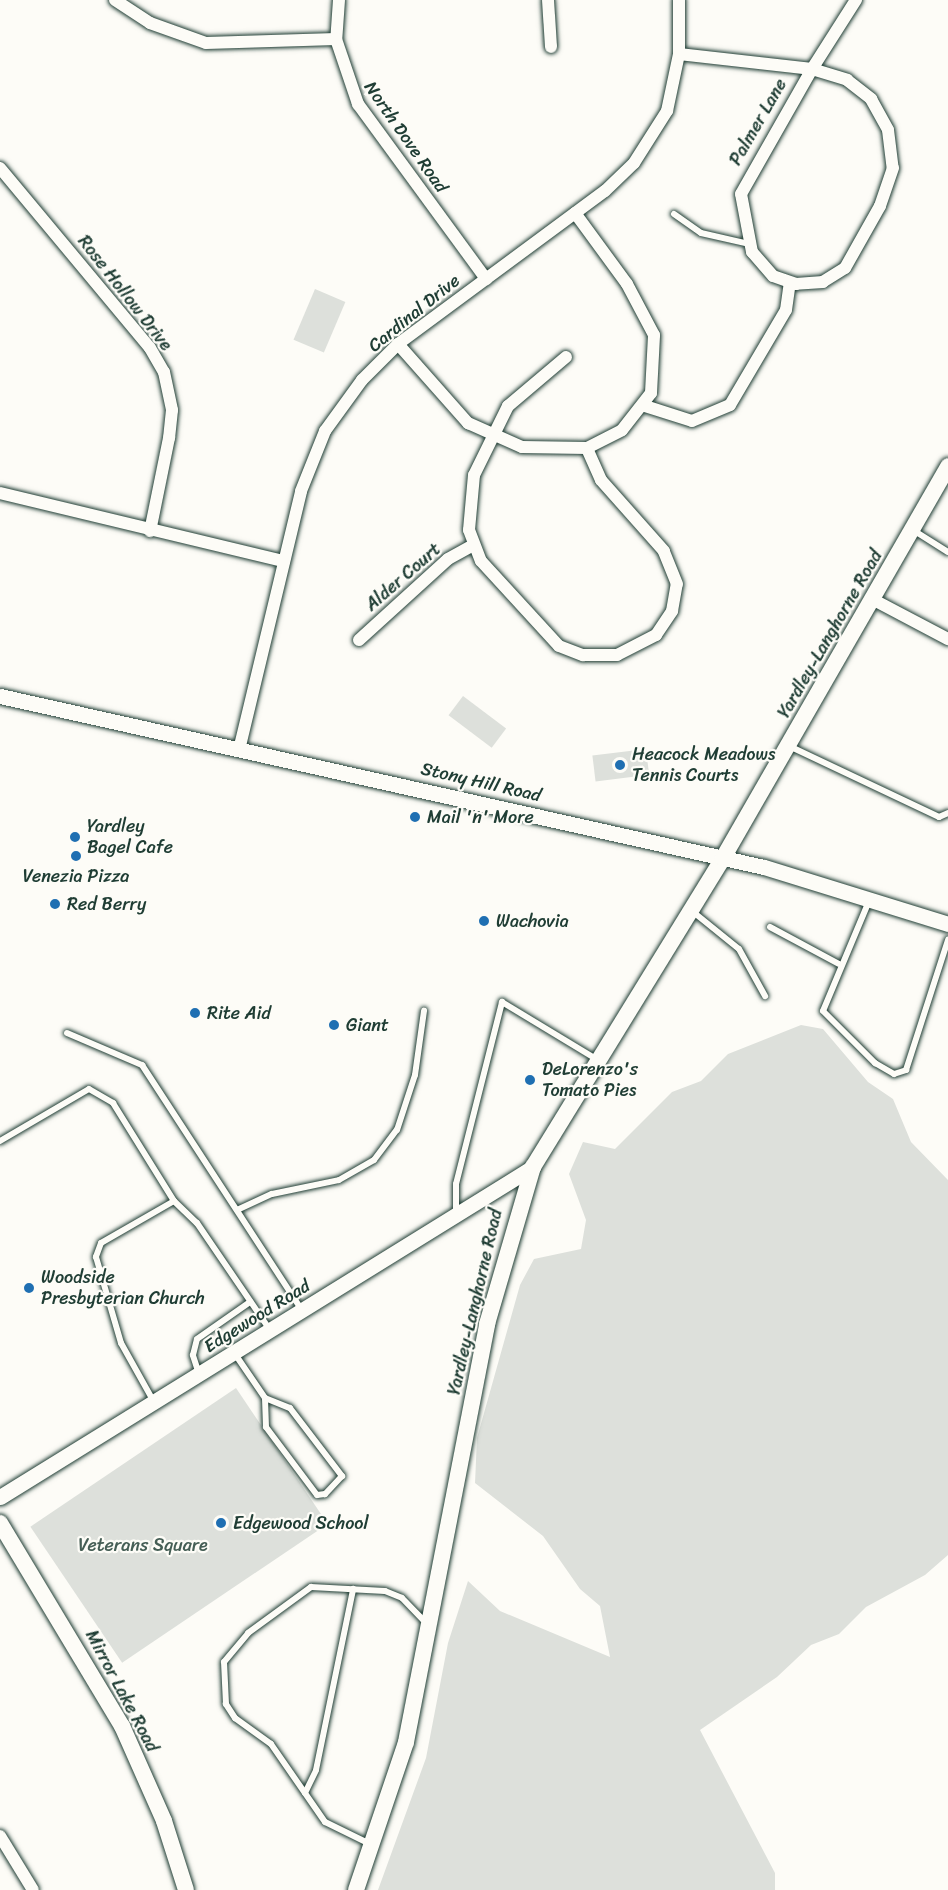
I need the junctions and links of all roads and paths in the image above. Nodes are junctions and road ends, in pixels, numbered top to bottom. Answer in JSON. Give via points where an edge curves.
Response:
{"nodes":[{"id":1,"x":115,"y":0,"type":"edge"},
{"id":2,"x":339,"y":0,"type":"edge"},
{"id":3,"x":548,"y":0,"type":"edge"},
{"id":4,"x":679,"y":0,"type":"edge"},
{"id":5,"x":856,"y":0,"type":"edge"},
{"id":6,"x":336,"y":39,"type":"junction"},
{"id":7,"x":551,"y":47,"type":"dead end"},
{"id":8,"x":679,"y":54,"type":"junction"},
{"id":9,"x":812,"y":69,"type":"junction"},
{"id":10,"x":0,"y":168,"type":"edge"},
{"id":11,"x":575,"y":213,"type":"junction"},
{"id":12,"x":674,"y":214,"type":"dead end"},
{"id":13,"x":748,"y":244,"type":"junction"},
{"id":14,"x":486,"y":279,"type":"junction"},
{"id":15,"x":790,"y":284,"type":"junction"},
{"id":16,"x":398,"y":344,"type":"junction"},
{"id":17,"x":566,"y":357,"type":"dead end"},
{"id":18,"x":645,"y":406,"type":"junction"},
{"id":19,"x":492,"y":435,"type":"junction"},
{"id":20,"x":587,"y":448,"type":"junction"},
{"id":21,"x":948,"y":466,"type":"edge"},
{"id":22,"x":0,"y":493,"type":"edge"},
{"id":23,"x":912,"y":529,"type":"junction"},
{"id":24,"x":150,"y":531,"type":"junction"},
{"id":25,"x":473,"y":545,"type":"junction"},
{"id":26,"x":948,"y":552,"type":"edge"},
{"id":27,"x":284,"y":561,"type":"junction"},
{"id":28,"x":872,"y":599,"type":"junction"},
{"id":29,"x":948,"y":639,"type":"edge"},
{"id":30,"x":359,"y":640,"type":"dead end"},
{"id":31,"x":0,"y":696,"type":"edge"},
{"id":32,"x":788,"y":745,"type":"junction"},
{"id":33,"x":239,"y":750,"type":"junction"},
{"id":34,"x":948,"y":813,"type":"edge"},
{"id":35,"x":723,"y":858,"type":"junction"},
{"id":36,"x":870,"y":897,"type":"junction"},
{"id":37,"x":691,"y":910,"type":"junction"},
{"id":38,"x":948,"y":924,"type":"edge"},
{"id":39,"x":770,"y":927,"type":"dead end"},
{"id":40,"x":948,"y":940,"type":"edge"},
{"id":41,"x":839,"y":964,"type":"junction"},
{"id":42,"x":765,"y":996,"type":"dead end"},
{"id":43,"x":424,"y":1011,"type":"dead end"},
{"id":44,"x":67,"y":1033,"type":"dead end"},
{"id":45,"x":596,"y":1059,"type":"junction"},
{"id":46,"x":0,"y":1141,"type":"edge"},
{"id":47,"x":533,"y":1167,"type":"junction"},
{"id":48,"x":174,"y":1201,"type":"junction"},
{"id":49,"x":237,"y":1210,"type":"junction"},
{"id":50,"x":456,"y":1215,"type":"junction"},
{"id":51,"x":250,"y":1302,"type":"junction"},
{"id":52,"x":303,"y":1310,"type":"junction"},
{"id":53,"x":270,"y":1331,"type":"junction"},
{"id":54,"x":235,"y":1353,"type":"junction"},
{"id":55,"x":200,"y":1375,"type":"junction"},
{"id":56,"x":265,"y":1398,"type":"junction"},
{"id":57,"x":155,"y":1403,"type":"junction"},
{"id":58,"x":0,"y":1497,"type":"edge"},
{"id":59,"x":0,"y":1523,"type":"edge"},
{"id":60,"x":353,"y":1589,"type":"junction"},
{"id":61,"x":429,"y":1627,"type":"junction"},
{"id":62,"x":305,"y":1793,"type":"junction"},
{"id":63,"x":0,"y":1836,"type":"edge"},
{"id":64,"x":374,"y":1845,"type":"junction"},
{"id":65,"x":33,"y":1890,"type":"edge"},
{"id":66,"x":186,"y":1890,"type":"edge"},
{"id":67,"x":356,"y":1890,"type":"edge"}],
"edges":[{"from":1,"to":6,"type":"street","via":[[150,23],[206,43]]},
{"from":2,"to":6,"type":"street","name":"North Dove Road"},
{"from":3,"to":7,"type":"street"},
{"from":4,"to":8,"type":"street","name":"Cardinal Drive"},
{"from":5,"to":9,"type":"street"},
{"from":6,"to":14,"type":"street","name":"North Dove Road","via":[[358,104]]},
{"from":8,"to":9,"type":"street","name":"Palmer Lane"},
{"from":8,"to":11,"type":"street","name":"Cardinal Drive","via":[[667,111],[645,148],[620,177]]},
{"from":9,"to":13,"type":"street","name":"Palmer Lane","via":[[743,185]]},
{"from":9,"to":15,"type":"street","name":"Palmer Lane","via":[[847,80],[871,99],[888,130],[893,168],[880,206],[845,268],[823,282]]},
{"from":10,"to":24,"type":"street","name":"Rose Hollow Drive","via":[[150,348],[164,372],[172,410]]},
{"from":11,"to":14,"type":"street","name":"Cardinal Drive"},
{"from":11,"to":18,"type":"street","via":[[652,326],[657,356]]},
{"from":12,"to":13,"type":"lane","via":[[700,233]]},
{"from":13,"to":15,"type":"street","via":[[767,271]]},
{"from":14,"to":16,"type":"street","name":"Cardinal Drive"},
{"from":15,"to":18,"type":"street","via":[[786,310],[730,405],[704,419],[666,415]]},
{"from":16,"to":19,"type":"street","via":[[452,409]]},
{"from":16,"to":27,"type":"street","name":"Cardinal Drive","via":[[362,380],[326,431],[301,491]]},
{"from":17,"to":19,"type":"street","via":[[507,406]]},
{"from":18,"to":20,"type":"street","via":[[622,430]]},
{"from":19,"to":20,"type":"street","via":[[541,450]]},
{"from":19,"to":25,"type":"street","via":[[468,499]]},
{"from":20,"to":25,"type":"street","via":[[601,480],[664,551],[675,570],[672,610],[645,645],[600,656],[559,646]]},
{"from":21,"to":23,"type":"main road","name":"Yardley-Langhorne Road"},
{"from":22,"to":24,"type":"street"},
{"from":23,"to":26,"type":"lane"},
{"from":23,"to":28,"type":"main road","name":"Yardley-Langhorne Road"},
{"from":24,"to":27,"type":"street"},
{"from":25,"to":30,"type":"street","name":"Alder Court","via":[[447,559]]},
{"from":27,"to":33,"type":"street","name":"Cardinal Drive"},
{"from":28,"to":29,"type":"street"},
{"from":28,"to":32,"type":"main road","name":"Yardley-Langhorne Road"},
{"from":31,"to":33,"type":"street","name":"Stony Hill Road"},
{"from":32,"to":34,"type":"lane","via":[[939,817]]},
{"from":32,"to":35,"type":"main road","name":"Yardley-Langhorne Road"},
{"from":33,"to":35,"type":"street","name":"Stony Hill Road"},
{"from":35,"to":36,"type":"street","name":"Stony Hill Road"},
{"from":35,"to":37,"type":"main road","name":"Yardley-Langhorne Road"},
{"from":36,"to":38,"type":"street","name":"Stony Hill Road"},
{"from":36,"to":41,"type":"lane"},
{"from":37,"to":42,"type":"lane","via":[[740,949]]},
{"from":37,"to":45,"type":"main road","name":"Yardley-Langhorne Road"},
{"from":39,"to":41,"type":"lane"},
{"from":40,"to":41,"type":"lane","via":[[906,1070],[894,1074],[874,1063],[823,1011]]},
{"from":43,"to":49,"type":"lane","via":[[415,1075],[397,1130],[374,1160],[339,1180],[272,1194]]},
{"from":44,"to":49,"type":"lane","via":[[142,1065]]},
{"from":45,"to":47,"type":"main road","name":"Yardley-Langhorne Road"},
{"from":45,"to":50,"type":"lane","via":[[502,1002],[456,1184]]},
{"from":46,"to":48,"type":"lane","via":[[89,1089],[113,1104]]},
{"from":47,"to":50,"type":"street","name":"Edgewood Road"},
{"from":47,"to":61,"type":"main road","name":"Yardley-Langhorne Road","via":[[487,1324]]},
{"from":48,"to":51,"type":"lane","via":[[198,1223]]},
{"from":48,"to":57,"type":"lane","via":[[101,1243],[96,1257],[121,1343]]},
{"from":49,"to":52,"type":"lane"},
{"from":50,"to":52,"type":"street","name":"Edgewood Road"},
{"from":51,"to":53,"type":"lane"},
{"from":51,"to":55,"type":"lane","via":[[197,1339],[193,1355]]},
{"from":52,"to":53,"type":"street","name":"Edgewood Road"},
{"from":53,"to":54,"type":"street","name":"Edgewood Road"},
{"from":54,"to":55,"type":"street","name":"Edgewood Road"},
{"from":54,"to":56,"type":"lane"},
{"from":55,"to":57,"type":"street","name":"Edgewood Road"},
{"from":56,"to":56,"type":"lane","via":[[290,1408],[342,1476],[325,1494],[317,1495],[266,1426]]},
{"from":57,"to":58,"type":"street","name":"Edgewood Road"},
{"from":59,"to":66,"type":"main road","name":"Mirror Lake Road","via":[[122,1726],[164,1821]]},
{"from":60,"to":61,"type":"lane","via":[[402,1598]]},
{"from":60,"to":62,"type":"lane","via":[[316,1770]]},
{"from":60,"to":62,"type":"lane","via":[[311,1587],[298,1594],[248,1633],[224,1662],[225,1704],[235,1718],[271,1743]]},
{"from":61,"to":64,"type":"main road","name":"Yardley-Langhorne Road","via":[[406,1742]]},
{"from":62,"to":64,"type":"lane","via":[[325,1822]]},
{"from":63,"to":65,"type":"street"},
{"from":64,"to":67,"type":"main road","name":"Yardley-Langhorne Road"}]}
